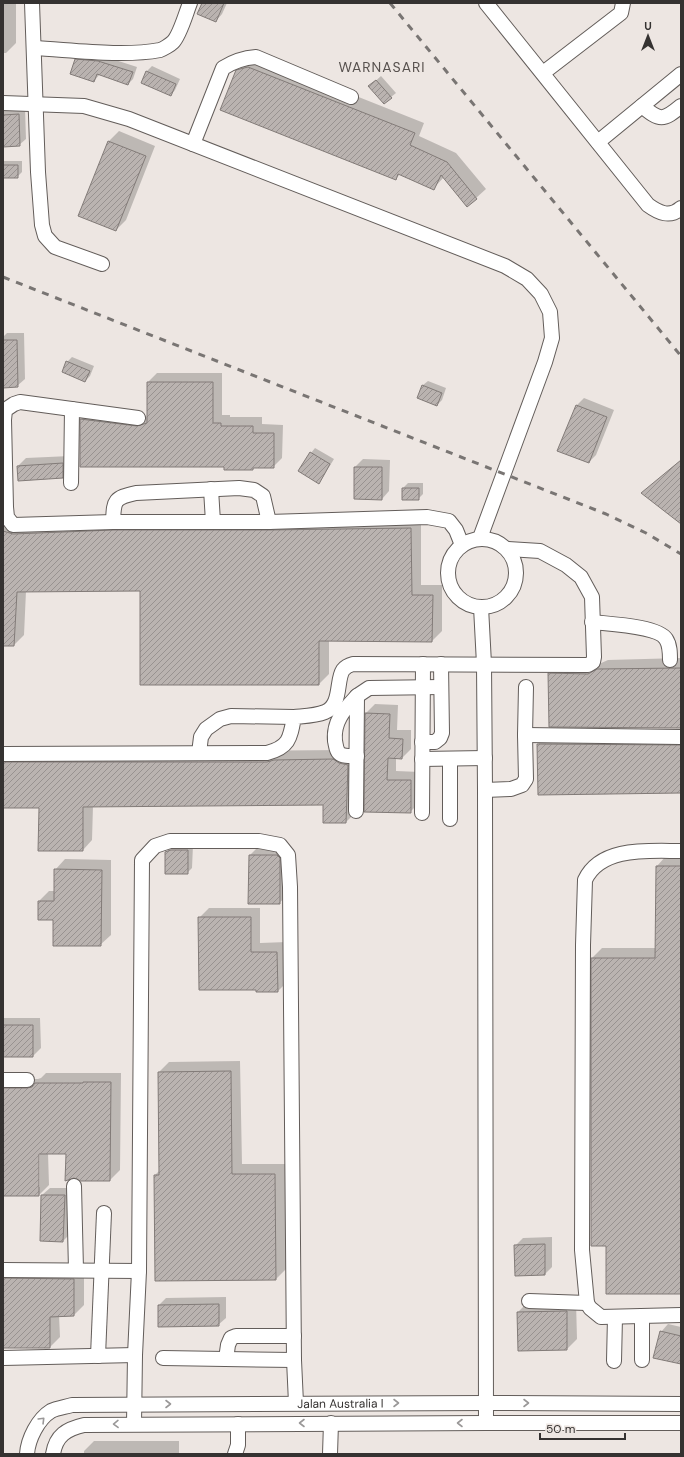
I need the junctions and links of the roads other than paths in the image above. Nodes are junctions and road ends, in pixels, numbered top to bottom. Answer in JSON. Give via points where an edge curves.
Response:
{"nodes":[{"id":1,"x":32,"y":3,"type":"edge"},
{"id":2,"x":190,"y":3,"type":"edge"},
{"id":3,"x":486,"y":3,"type":"edge"},
{"id":4,"x":623,"y":3,"type":"edge"},
{"id":5,"x":34,"y":48,"type":"junction"},
{"id":6,"x":543,"y":73,"type":"junction"},
{"id":7,"x":681,"y":74,"type":"edge"},
{"id":8,"x":351,"y":98,"type":"dead end"},
{"id":9,"x":3,"y":103,"type":"edge"},
{"id":10,"x":36,"y":103,"type":"junction"},
{"id":11,"x":642,"y":106,"type":"junction"},
{"id":12,"x":681,"y":106,"type":"edge"},
{"id":13,"x":598,"y":142,"type":"junction"},
{"id":14,"x":193,"y":144,"type":"junction"},
{"id":15,"x":681,"y":208,"type":"edge"},
{"id":16,"x":102,"y":264,"type":"dead end"},
{"id":17,"x":72,"y":409,"type":"junction"},
{"id":18,"x":138,"y":418,"type":"dead end"},
{"id":19,"x":71,"y":483,"type":"dead end"},
{"id":20,"x":211,"y":489,"type":"junction"},
{"id":21,"x":113,"y":522,"type":"junction"},
{"id":22,"x":213,"y":522,"type":"junction"},
{"id":23,"x":269,"y":522,"type":"junction"},
{"id":24,"x":480,"y":538,"type":"junction"},
{"id":25,"x":462,"y":545,"type":"junction"},
{"id":26,"x":508,"y":549,"type":"junction"},
{"id":27,"x":481,"y":607,"type":"junction"},
{"id":28,"x":592,"y":622,"type":"junction"},
{"id":29,"x":670,"y":660,"type":"dead end"},
{"id":30,"x":423,"y":664,"type":"junction"},
{"id":31,"x":441,"y":664,"type":"junction"},
{"id":32,"x":484,"y":664,"type":"junction"},
{"id":33,"x":423,"y":687,"type":"junction"},
{"id":34,"x":441,"y":687,"type":"junction"},
{"id":35,"x":526,"y":687,"type":"dead end"},
{"id":36,"x":357,"y":696,"type":"junction"},
{"id":37,"x":294,"y":717,"type":"junction"},
{"id":38,"x":525,"y":735,"type":"junction"},
{"id":39,"x":681,"y":737,"type":"edge"},
{"id":40,"x":422,"y":742,"type":"junction"},
{"id":41,"x":199,"y":753,"type":"junction"},
{"id":42,"x":3,"y":754,"type":"edge"},
{"id":43,"x":357,"y":756,"type":"junction"},
{"id":44,"x":485,"y":758,"type":"junction"},
{"id":45,"x":422,"y":759,"type":"junction"},
{"id":46,"x":450,"y":759,"type":"junction"},
{"id":47,"x":486,"y":790,"type":"junction"},
{"id":48,"x":356,"y":811,"type":"dead end"},
{"id":49,"x":422,"y":814,"type":"dead end"},
{"id":50,"x":450,"y":820,"type":"dead end"},
{"id":51,"x":681,"y":851,"type":"edge"},
{"id":52,"x":3,"y":1080,"type":"edge"},
{"id":53,"x":27,"y":1080,"type":"dead end"},
{"id":54,"x":74,"y":1186,"type":"dead end"},
{"id":55,"x":104,"y":1213,"type":"dead end"},
{"id":56,"x":3,"y":1270,"type":"edge"},
{"id":57,"x":76,"y":1270,"type":"junction"},
{"id":58,"x":102,"y":1271,"type":"junction"},
{"id":59,"x":139,"y":1271,"type":"junction"},
{"id":60,"x":529,"y":1302,"type":"dead end"},
{"id":61,"x":587,"y":1303,"type":"junction"},
{"id":62,"x":642,"y":1316,"type":"junction"},
{"id":63,"x":681,"y":1316,"type":"edge"},
{"id":64,"x":615,"y":1317,"type":"junction"},
{"id":65,"x":294,"y":1336,"type":"junction"},
{"id":66,"x":135,"y":1354,"type":"junction"},
{"id":67,"x":98,"y":1356,"type":"junction"},
{"id":68,"x":3,"y":1358,"type":"edge"},
{"id":69,"x":163,"y":1358,"type":"dead end"},
{"id":70,"x":226,"y":1359,"type":"junction"},
{"id":71,"x":294,"y":1360,"type":"junction"},
{"id":72,"x":642,"y":1360,"type":"dead end"},
{"id":73,"x":614,"y":1361,"type":"dead end"},
{"id":74,"x":296,"y":1403,"type":"junction"},
{"id":75,"x":486,"y":1403,"type":"junction"},
{"id":76,"x":681,"y":1404,"type":"edge"},
{"id":77,"x":135,"y":1405,"type":"junction"},
{"id":78,"x":331,"y":1423,"type":"junction"},
{"id":79,"x":486,"y":1423,"type":"junction"},
{"id":80,"x":681,"y":1423,"type":"edge"},
{"id":81,"x":134,"y":1424,"type":"junction"},
{"id":82,"x":238,"y":1424,"type":"junction"},
{"id":83,"x":27,"y":1454,"type":"edge"},
{"id":84,"x":53,"y":1454,"type":"edge"},
{"id":85,"x":235,"y":1454,"type":"edge"},
{"id":86,"x":330,"y":1454,"type":"edge"}],
"edges":[{"from":1,"to":5,"type":"lane"},
{"from":2,"to":5,"type":"lane","via":[[173,42],[161,50],[114,52]]},
{"from":3,"to":6,"type":"lane"},
{"from":4,"to":6,"type":"lane","via":[[621,13]]},
{"from":5,"to":10,"type":"lane"},
{"from":6,"to":13,"type":"lane"},
{"from":7,"to":11,"type":"lane"},
{"from":8,"to":14,"type":"lane","via":[[256,57],[242,58],[223,68]]},
{"from":9,"to":10,"type":"lane"},
{"from":10,"to":14,"type":"lane","via":[[84,106],[129,118]]},
{"from":10,"to":16,"type":"lane","via":[[39,195],[45,236],[56,247]]},
{"from":11,"to":12,"type":"lane","via":[[661,118]]},
{"from":11,"to":13,"type":"lane"},
{"from":13,"to":15,"type":"lane","via":[[648,205],[669,214]]},
{"from":14,"to":24,"type":"lane","via":[[505,266],[527,279],[541,294],[550,312],[552,338]]},
{"from":17,"to":18,"type":"lane"},
{"from":17,"to":19,"type":"lane"},
{"from":17,"to":21,"type":"lane","via":[[20,402],[5,410],[7,517],[13,525]]},
{"from":20,"to":21,"type":"lane","via":[[122,496],[114,504]]},
{"from":20,"to":22,"type":"lane"},
{"from":20,"to":23,"type":"lane","via":[[254,490],[263,496]]},
{"from":21,"to":22,"type":"lane"},
{"from":22,"to":23,"type":"lane"},
{"from":23,"to":25,"type":"lane","via":[[427,517],[449,521]]},
{"from":24,"to":25,"type":"lane"},
{"from":24,"to":26,"type":"lane","via":[[501,543]]},
{"from":25,"to":27,"type":"lane","via":[[454,552],[449,562],[449,583],[461,600]]},
{"from":26,"to":27,"type":"lane","via":[[517,570],[516,582],[503,600],[493,606]]},
{"from":26,"to":28,"type":"lane","via":[[540,551],[566,565],[581,577],[592,597]]},
{"from":27,"to":32,"type":"lane"},
{"from":28,"to":29,"type":"lane","via":[[636,627],[660,633],[666,640]]},
{"from":28,"to":32,"type":"lane","via":[[594,657],[593,662],[588,665]]},
{"from":30,"to":31,"type":"lane"},
{"from":30,"to":33,"type":"lane"},
{"from":30,"to":37,"type":"lane","via":[[347,666],[342,671],[334,703],[326,712]]},
{"from":31,"to":32,"type":"lane"},
{"from":31,"to":34,"type":"lane"},
{"from":32,"to":44,"type":"lane"},
{"from":33,"to":34,"type":"lane"},
{"from":33,"to":36,"type":"lane","via":[[370,688]]},
{"from":33,"to":40,"type":"lane"},
{"from":34,"to":40,"type":"lane","via":[[442,733],[435,742]]},
{"from":35,"to":38,"type":"lane"},
{"from":36,"to":43,"type":"lane"},
{"from":36,"to":43,"type":"lane","via":[[342,712],[335,729],[336,748],[339,753],[344,756]]},
{"from":37,"to":41,"type":"lane","via":[[231,716],[220,719],[206,729],[201,737]]},
{"from":37,"to":41,"type":"lane","via":[[291,733],[284,746],[278,750],[267,753]]},
{"from":38,"to":39,"type":"lane"},
{"from":38,"to":47,"type":"lane","via":[[526,779],[522,785],[511,789]]},
{"from":40,"to":45,"type":"lane"},
{"from":41,"to":42,"type":"lane"},
{"from":43,"to":48,"type":"lane"},
{"from":44,"to":46,"type":"lane"},
{"from":44,"to":47,"type":"lane"},
{"from":45,"to":46,"type":"lane"},
{"from":45,"to":49,"type":"lane"},
{"from":46,"to":50,"type":"lane"},
{"from":47,"to":75,"type":"lane"},
{"from":51,"to":61,"type":"lane","via":[[632,852],[607,858],[589,870],[585,880],[582,1250]]},
{"from":52,"to":53,"type":"lane"},
{"from":54,"to":57,"type":"lane"},
{"from":55,"to":58,"type":"lane"},
{"from":56,"to":57,"type":"lane"},
{"from":57,"to":58,"type":"lane"},
{"from":58,"to":59,"type":"lane"},
{"from":58,"to":67,"type":"lane"},
{"from":59,"to":65,"type":"lane","via":[[142,860],[155,846],[170,841],[259,841],[280,845],[288,855],[290,887]]},
{"from":59,"to":66,"type":"lane"},
{"from":60,"to":61,"type":"lane"},
{"from":61,"to":64,"type":"lane","via":[[601,1317]]},
{"from":62,"to":63,"type":"lane"},
{"from":62,"to":64,"type":"lane"},
{"from":62,"to":72,"type":"lane"},
{"from":64,"to":73,"type":"lane"},
{"from":65,"to":70,"type":"lane","via":[[236,1336],[231,1338]]},
{"from":65,"to":71,"type":"lane"},
{"from":66,"to":67,"type":"lane"},
{"from":66,"to":77,"type":"lane"},
{"from":67,"to":68,"type":"lane"},
{"from":69,"to":70,"type":"lane"},
{"from":70,"to":71,"type":"lane"},
{"from":71,"to":74,"type":"lane"},
{"from":74,"to":75,"type":"lane","name":"Jalan Australia I","one_way":true},
{"from":77,"to":74,"type":"lane","name":"Jalan Australia I","one_way":true},
{"from":75,"to":76,"type":"lane","name":"Jalan Australia I","one_way":true},
{"from":75,"to":79,"type":"lane"},
{"from":77,"to":81,"type":"lane"},
{"from":83,"to":77,"type":"lane","name":"Jalan Australia I","one_way":true,"via":[[34,1428],[51,1411],[72,1405]]},
{"from":79,"to":78,"type":"lane","name":"Jalan Australia I","one_way":true},
{"from":78,"to":82,"type":"lane","name":"Jalan Australia I","one_way":true},
{"from":78,"to":86,"type":"lane"},
{"from":79,"to":80,"type":"lane","name":"Jalan Australia I"},
{"from":81,"to":82,"type":"lane","name":"Jalan Australia I"},
{"from":81,"to":84,"type":"lane","name":"Jalan Australia I","one_way":true,"via":[[84,1424],[69,1429],[60,1437]]},
{"from":82,"to":85,"type":"lane","via":[[238,1445]]}]}
